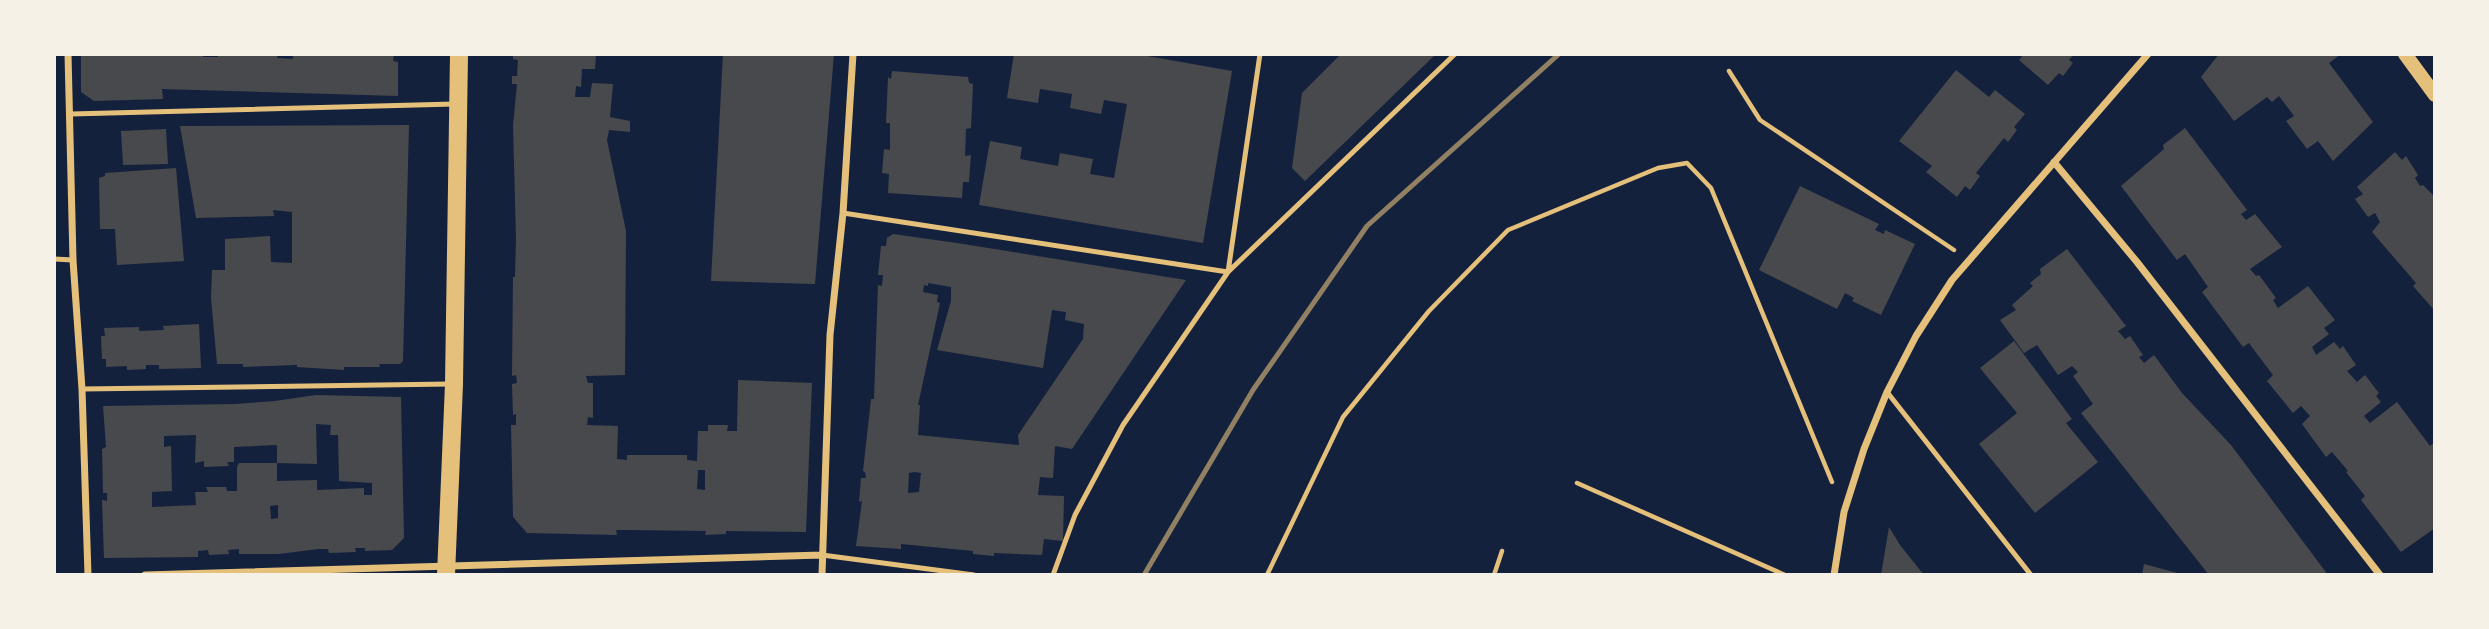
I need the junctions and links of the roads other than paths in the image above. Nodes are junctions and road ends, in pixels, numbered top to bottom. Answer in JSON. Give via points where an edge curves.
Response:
{"nodes":[{"id":1,"x":68,"y":54,"type":"edge"},
{"id":2,"x":459,"y":54,"type":"edge"},
{"id":3,"x":853,"y":54,"type":"edge"},
{"id":4,"x":1259,"y":54,"type":"edge"},
{"id":5,"x":1455,"y":54,"type":"edge"},
{"id":6,"x":2148,"y":54,"type":"edge"},
{"id":7,"x":2405,"y":54,"type":"edge"},
{"id":8,"x":2435,"y":95,"type":"edge"},
{"id":9,"x":457,"y":104,"type":"junction"},
{"id":10,"x":71,"y":114,"type":"junction"},
{"id":11,"x":2054,"y":162,"type":"junction"},
{"id":12,"x":843,"y":213,"type":"junction"},
{"id":13,"x":54,"y":259,"type":"edge"},
{"id":14,"x":73,"y":260,"type":"junction"},
{"id":15,"x":1228,"y":272,"type":"junction"},
{"id":16,"x":454,"y":384,"type":"junction"},
{"id":17,"x":82,"y":389,"type":"junction"},
{"id":18,"x":1886,"y":392,"type":"junction"},
{"id":19,"x":822,"y":555,"type":"junction"},
{"id":20,"x":446,"y":570,"type":"edge"},
{"id":21,"x":88,"y":575,"type":"edge"},
{"id":22,"x":145,"y":575,"type":"edge"},
{"id":23,"x":822,"y":575,"type":"edge"},
{"id":24,"x":974,"y":575,"type":"edge"},
{"id":25,"x":1053,"y":575,"type":"edge"},
{"id":26,"x":1833,"y":575,"type":"edge"},
{"id":27,"x":2031,"y":575,"type":"edge"},
{"id":28,"x":2380,"y":575,"type":"edge"}],
"edges":[{"from":1,"to":10,"type":"street"},
{"from":2,"to":9,"type":"main road"},
{"from":3,"to":12,"type":"street"},
{"from":4,"to":15,"type":"lane"},
{"from":5,"to":15,"type":"lane"},
{"from":6,"to":11,"type":"street"},
{"from":7,"to":8,"type":"main road"},
{"from":9,"to":10,"type":"lane"},
{"from":9,"to":16,"type":"main road"},
{"from":10,"to":14,"type":"street"},
{"from":11,"to":18,"type":"street","via":[[1952,281]]},
{"from":11,"to":28,"type":"street"},
{"from":12,"to":15,"type":"lane"},
{"from":12,"to":19,"type":"street","via":[[830,335]]},
{"from":13,"to":14,"type":"lane"},
{"from":14,"to":17,"type":"street"},
{"from":15,"to":25,"type":"lane","via":[[1122,425],[1075,515]]},
{"from":16,"to":17,"type":"lane"},
{"from":16,"to":20,"type":"main road"},
{"from":17,"to":21,"type":"street"},
{"from":18,"to":26,"type":"street","via":[[1844,512]]},
{"from":18,"to":27,"type":"lane"},
{"from":19,"to":20,"type":"street"},
{"from":19,"to":23,"type":"street"},
{"from":19,"to":24,"type":"lane"},
{"from":20,"to":22,"type":"street"}]}
